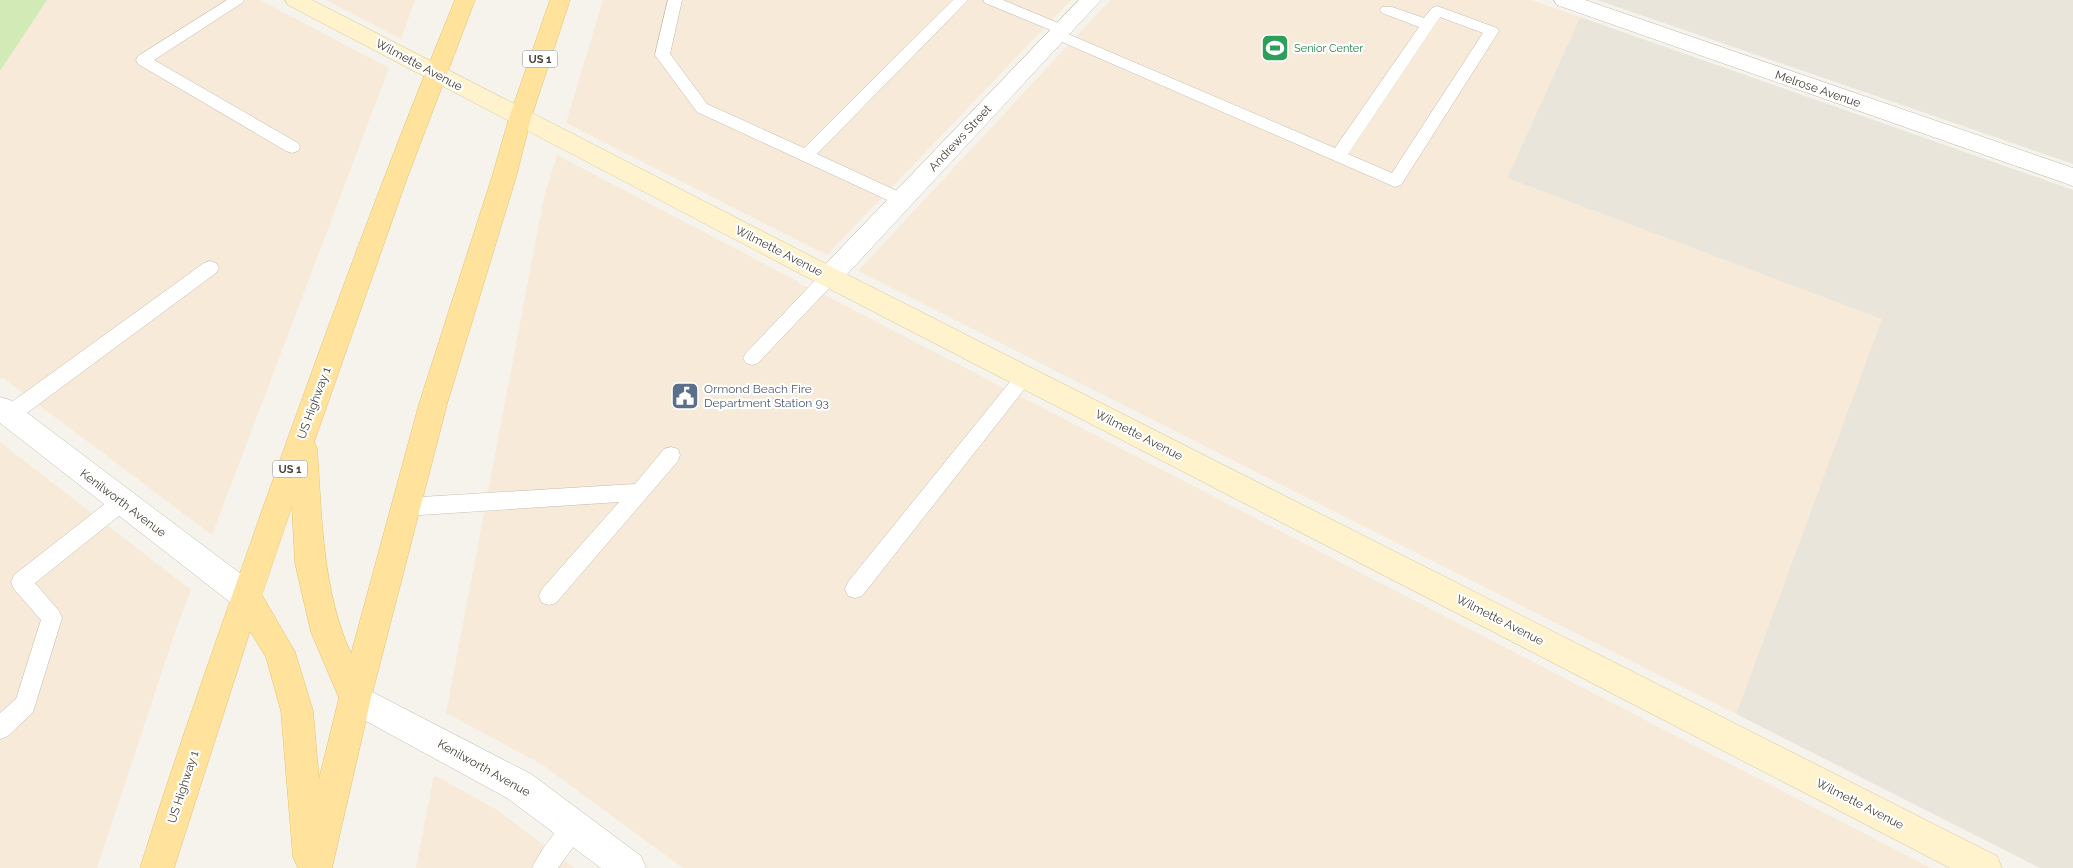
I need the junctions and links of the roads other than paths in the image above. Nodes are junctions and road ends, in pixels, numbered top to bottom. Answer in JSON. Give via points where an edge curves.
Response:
{"nodes":[{"id":1,"x":237,"y":0,"type":"edge"},
{"id":2,"x":295,"y":0,"type":"edge"},
{"id":3,"x":465,"y":0,"type":"edge"},
{"id":4,"x":560,"y":0,"type":"edge"},
{"id":5,"x":675,"y":0,"type":"edge"},
{"id":6,"x":961,"y":0,"type":"edge"},
{"id":7,"x":990,"y":0,"type":"edge"},
{"id":8,"x":1091,"y":0,"type":"edge"},
{"id":9,"x":1564,"y":0,"type":"edge"},
{"id":10,"x":1387,"y":10,"type":"dead end"},
{"id":11,"x":1428,"y":25,"type":"junction"},
{"id":12,"x":1060,"y":32,"type":"junction"},
{"id":13,"x":435,"y":74,"type":"junction"},
{"id":14,"x":520,"y":118,"type":"junction"},
{"id":15,"x":292,"y":147,"type":"dead end"},
{"id":16,"x":806,"y":156,"type":"junction"},
{"id":17,"x":1338,"y":156,"type":"junction"},
{"id":18,"x":2073,"y":177,"type":"edge"},
{"id":19,"x":902,"y":200,"type":"junction"},
{"id":20,"x":210,"y":268,"type":"dead end"},
{"id":21,"x":829,"y":277,"type":"junction"},
{"id":22,"x":752,"y":358,"type":"dead end"},
{"id":23,"x":1024,"y":377,"type":"junction"},
{"id":24,"x":4,"y":412,"type":"edge"},
{"id":25,"x":302,"y":436,"type":"junction"},
{"id":26,"x":671,"y":455,"type":"dead end"},
{"id":27,"x":640,"y":492,"type":"junction"},
{"id":28,"x":122,"y":502,"type":"junction"},
{"id":29,"x":405,"y":508,"type":"junction"},
{"id":30,"x":855,"y":589,"type":"dead end"},
{"id":31,"x":246,"y":596,"type":"junction"},
{"id":32,"x":549,"y":596,"type":"dead end"},
{"id":33,"x":355,"y":698,"type":"junction"},
{"id":34,"x":0,"y":728,"type":"edge"},
{"id":35,"x":574,"y":827,"type":"junction"},
{"id":36,"x":156,"y":868,"type":"edge"},
{"id":37,"x":311,"y":868,"type":"edge"},
{"id":38,"x":315,"y":868,"type":"edge"},
{"id":39,"x":544,"y":868,"type":"edge"},
{"id":40,"x":629,"y":868,"type":"edge"},
{"id":41,"x":1985,"y":868,"type":"edge"}],
"edges":[{"from":1,"to":15,"type":"lane","via":[[143,60]]},
{"from":2,"to":13,"type":"street","name":"Wilmette Avenue"},
{"from":3,"to":13,"type":"main road","name":"US Highway 1","number":"US 1"},
{"from":4,"to":14,"type":"main road","number":"US 1"},
{"from":5,"to":16,"type":"lane","via":[[662,55],[702,108]]},
{"from":6,"to":16,"type":"lane"},
{"from":7,"to":12,"type":"lane"},
{"from":8,"to":12,"type":"street","name":"Andrews Street"},
{"from":9,"to":18,"type":"street","name":"Melrose Avenue"},
{"from":10,"to":11,"type":"lane"},
{"from":11,"to":17,"type":"lane"},
{"from":11,"to":17,"type":"lane","via":[[1437,11],[1492,31],[1395,182]]},
{"from":12,"to":17,"type":"lane"},
{"from":12,"to":19,"type":"street","name":"Andrews Street"},
{"from":13,"to":14,"type":"street","name":"Wilmette Avenue"},
{"from":13,"to":25,"type":"main road","name":"US Highway 1","number":"US 1"},
{"from":14,"to":21,"type":"street","name":"Wilmette Avenue"},
{"from":14,"to":29,"type":"main road","number":"US 1","via":[[432,404]]},
{"from":16,"to":19,"type":"lane"},
{"from":19,"to":21,"type":"street","name":"Andrews Street"},
{"from":20,"to":24,"type":"lane"},
{"from":21,"to":22,"type":"lane"},
{"from":21,"to":23,"type":"street","name":"Wilmette Avenue"},
{"from":23,"to":30,"type":"lane"},
{"from":23,"to":41,"type":"street","name":"Wilmette Avenue"},
{"from":24,"to":28,"type":"street","name":"Kenilworth Avenue"},
{"from":25,"to":31,"type":"main road","name":"US Highway 1","number":"US 1"},
{"from":25,"to":33,"type":"main road","via":[[310,562],[326,632]]},
{"from":26,"to":27,"type":"lane"},
{"from":27,"to":29,"type":"lane"},
{"from":27,"to":32,"type":"lane"},
{"from":28,"to":31,"type":"street","name":"Kenilworth Avenue"},
{"from":28,"to":34,"type":"lane","via":[[21,582],[52,618],[25,705]]},
{"from":29,"to":33,"type":"main road","number":"US 1"},
{"from":31,"to":36,"type":"main road","name":"US Highway 1","number":"US 1"},
{"from":31,"to":37,"type":"main road","via":[[280,652],[297,711]]},
{"from":33,"to":35,"type":"street","name":"Kenilworth Avenue","via":[[519,786]]},
{"from":33,"to":38,"type":"main road","number":"US 1"},
{"from":35,"to":39,"type":"lane"},
{"from":35,"to":40,"type":"street","name":"Kenilworth Avenue"}]}
